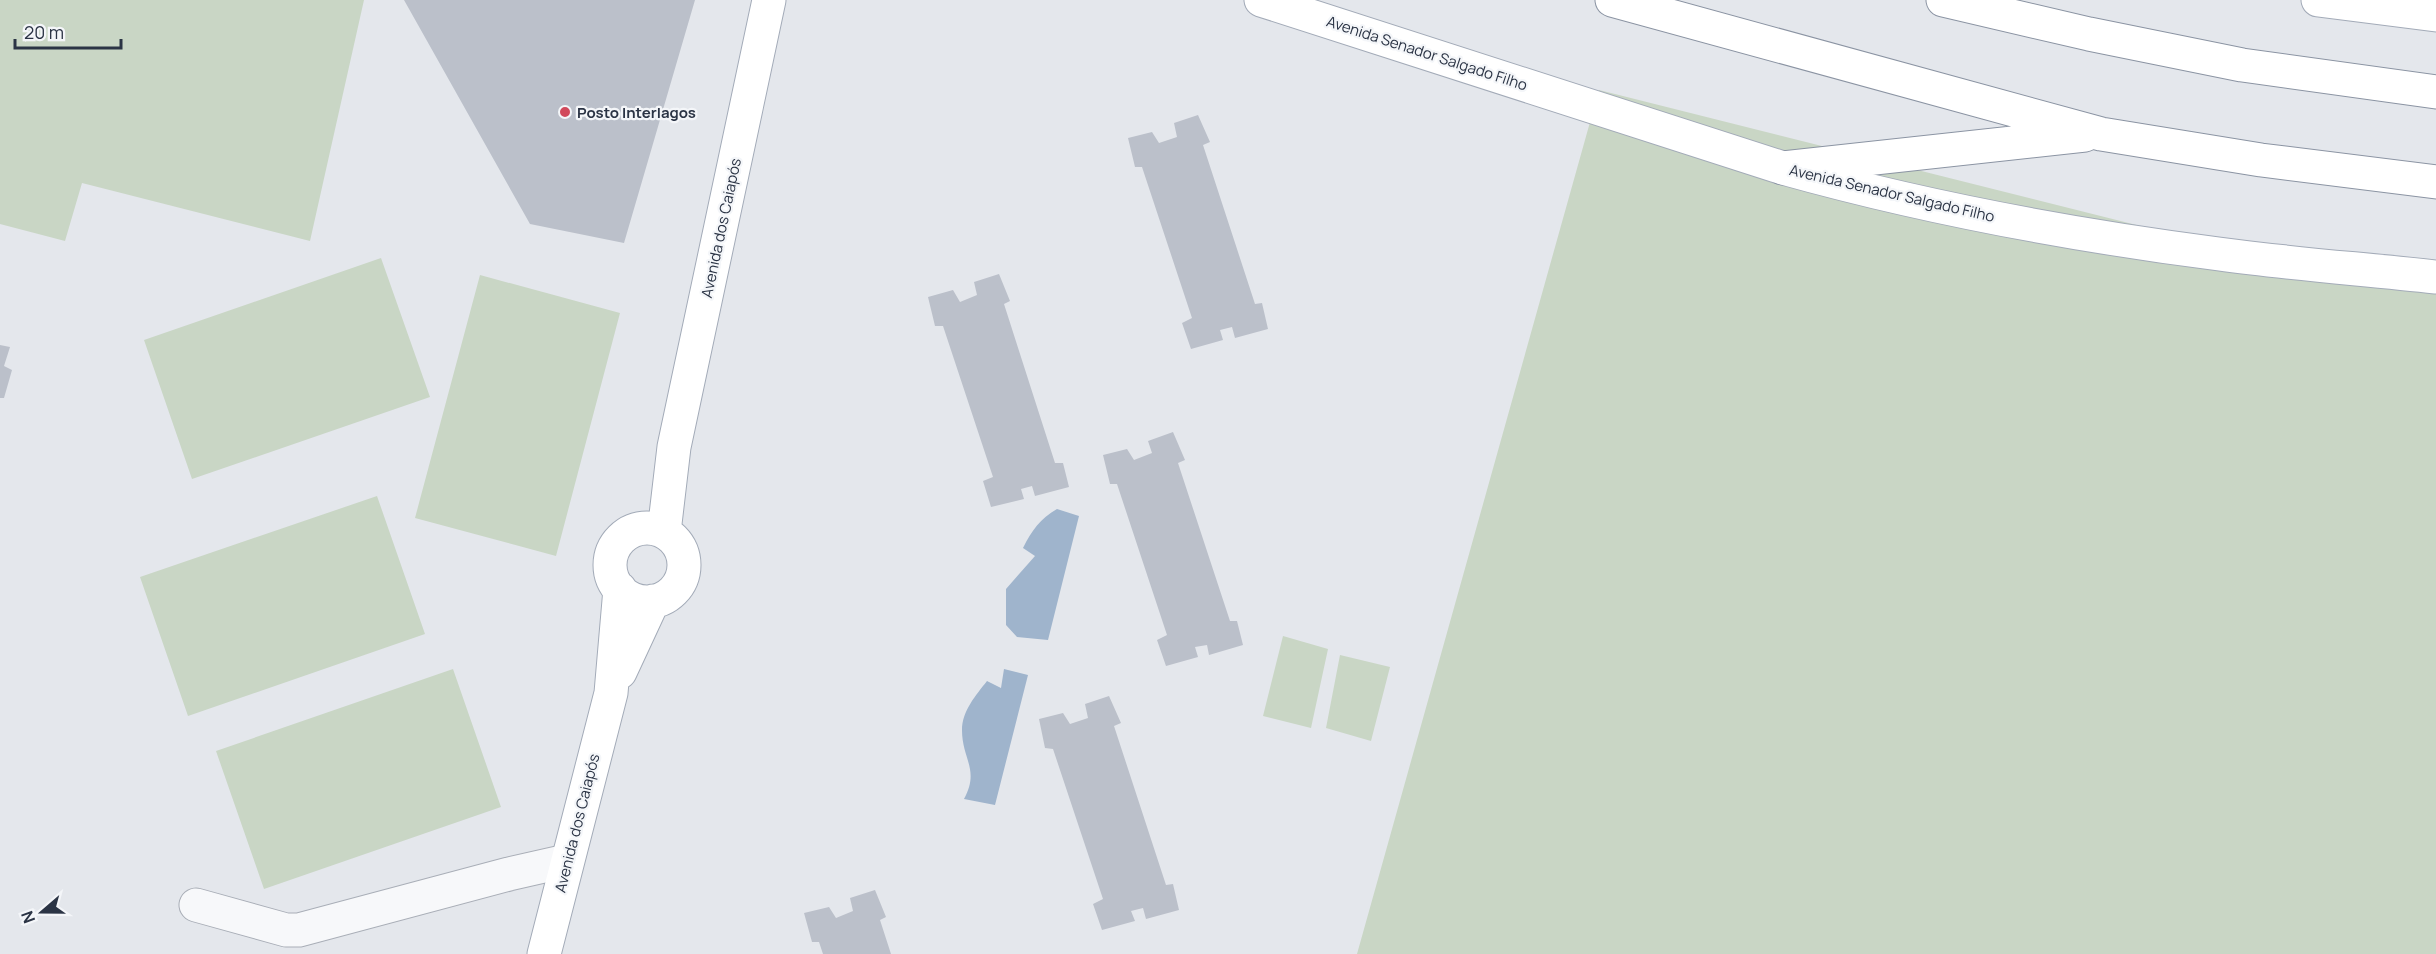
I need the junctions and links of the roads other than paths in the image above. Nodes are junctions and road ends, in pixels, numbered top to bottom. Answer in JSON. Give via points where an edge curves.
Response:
{"nodes":[{"id":1,"x":1262,"y":0,"type":"edge"},
{"id":2,"x":1612,"y":0,"type":"edge"},
{"id":3,"x":1943,"y":0,"type":"edge"},
{"id":4,"x":2336,"y":2,"type":"edge"},
{"id":5,"x":770,"y":3,"type":"edge"},
{"id":6,"x":2436,"y":15,"type":"edge"},
{"id":7,"x":2436,"y":92,"type":"edge"},
{"id":8,"x":2101,"y":134,"type":"junction"},
{"id":9,"x":1783,"y":168,"type":"junction"},
{"id":10,"x":2436,"y":182,"type":"edge"},
{"id":11,"x":2436,"y":277,"type":"edge"},
{"id":12,"x":651,"y":531,"type":"junction"},
{"id":13,"x":620,"y":589,"type":"junction"},
{"id":14,"x":653,"y":602,"type":"junction"},
{"id":15,"x":611,"y":693,"type":"junction"},
{"id":16,"x":566,"y":861,"type":"junction"},
{"id":17,"x":196,"y":905,"type":"dead end"},
{"id":18,"x":544,"y":954,"type":"edge"}],
"edges":[{"from":1,"to":9,"type":"main road","name":"Avenida Senador Salgado Filho"},
{"from":2,"to":8,"type":"main road"},
{"from":3,"to":7,"type":"main road","via":[[2242,65]]},
{"from":4,"to":6,"type":"main road"},
{"from":5,"to":12,"type":"main road","name":"Avenida dos Caiapós","via":[[674,447]]},
{"from":8,"to":9,"type":"main road"},
{"from":8,"to":10,"type":"main road","via":[[2261,160]]},
{"from":9,"to":11,"type":"main road","name":"Avenida Senador Salgado Filho","via":[[1847,186],[2039,227],[2220,254]]},
{"from":12,"to":13,"type":"main road","via":[[622,539],[612,555],[611,573]]},
{"from":12,"to":14,"type":"main road","via":[[672,537],[682,552],[684,571],[670,594]]},
{"from":13,"to":14,"type":"main road","via":[[635,600]]},
{"from":13,"to":15,"type":"main road","name":"Avenida dos Caiapós"},
{"from":14,"to":15,"type":"main road","name":"Avenida dos Caiapós"},
{"from":15,"to":16,"type":"main road","name":"Avenida dos Caiapós"},
{"from":16,"to":17,"type":"lane","via":[[299,930],[286,930]]},
{"from":16,"to":18,"type":"main road","name":"Avenida dos Caiapós"}]}
